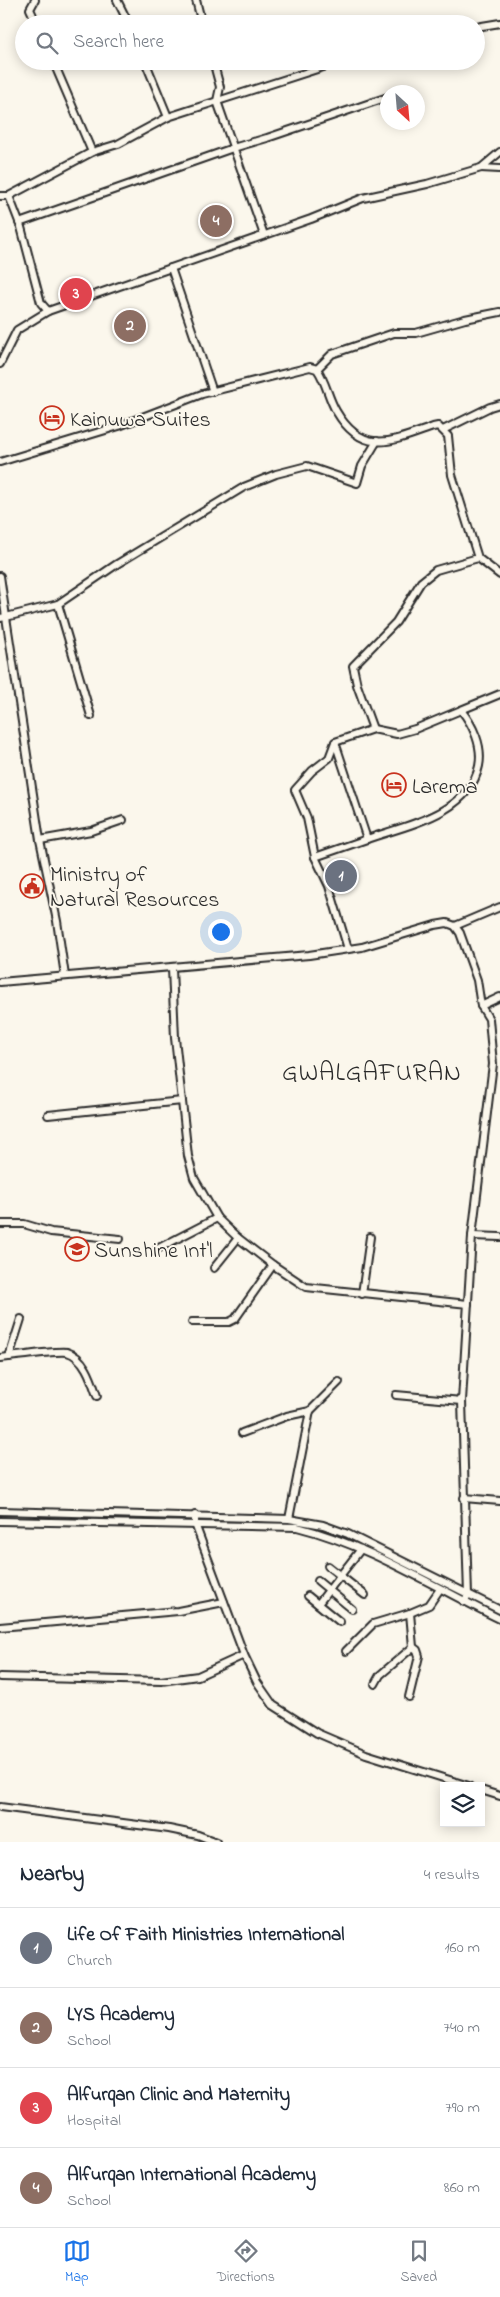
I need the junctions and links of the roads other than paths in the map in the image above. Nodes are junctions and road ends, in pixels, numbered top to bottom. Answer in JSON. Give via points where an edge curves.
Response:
{"nodes":[{"id":1,"x":35,"y":0,"type":"edge"},
{"id":2,"x":117,"y":0,"type":"edge"},
{"id":3,"x":196,"y":0,"type":"edge"},
{"id":4,"x":33,"y":15,"type":"edge"},
{"id":5,"x":124,"y":15,"type":"edge"},
{"id":6,"x":200,"y":15,"type":"edge"},
{"id":7,"x":500,"y":23,"type":"edge"},
{"id":8,"x":485,"y":26,"type":"edge"},
{"id":9,"x":57,"y":70,"type":"edge"},
{"id":10,"x":149,"y":70,"type":"edge"},
{"id":11,"x":215,"y":70,"type":"edge"},
{"id":12,"x":314,"y":70,"type":"edge"},
{"id":13,"x":380,"y":100,"type":"edge"},
{"id":14,"x":217,"y":101,"type":"junction"},
{"id":15,"x":168,"y":117,"type":"junction"},
{"id":16,"x":232,"y":148,"type":"junction"},
{"id":17,"x":92,"y":152,"type":"junction"},
{"id":18,"x":500,"y":152,"type":"edge"},
{"id":19,"x":481,"y":168,"type":"junction"},
{"id":20,"x":500,"y":169,"type":"edge"},
{"id":21,"x":0,"y":196,"type":"edge"},
{"id":22,"x":9,"y":196,"type":"junction"},
{"id":23,"x":19,"y":223,"type":"junction"},
{"id":24,"x":264,"y":235,"type":"junction"},
{"id":25,"x":171,"y":268,"type":"junction"},
{"id":26,"x":48,"y":311,"type":"junction"},
{"id":27,"x":500,"y":312,"type":"edge"},
{"id":28,"x":0,"y":364,"type":"edge"},
{"id":29,"x":317,"y":369,"type":"junction"},
{"id":30,"x":213,"y":392,"type":"junction"},
{"id":31,"x":500,"y":404,"type":"edge"},
{"id":32,"x":443,"y":430,"type":"junction"},
{"id":33,"x":377,"y":441,"type":"junction"},
{"id":34,"x":0,"y":462,"type":"edge"},
{"id":35,"x":478,"y":558,"type":"junction"},
{"id":36,"x":500,"y":574,"type":"edge"},
{"id":37,"x":0,"y":576,"type":"edge"},
{"id":38,"x":58,"y":604,"type":"junction"},
{"id":39,"x":3,"y":617,"type":"edge"},
{"id":40,"x":500,"y":694,"type":"edge"},
{"id":41,"x":461,"y":710,"type":"junction"},
{"id":42,"x":91,"y":716,"type":"dead end"},
{"id":43,"x":373,"y":729,"type":"junction"},
{"id":44,"x":335,"y":742,"type":"junction"},
{"id":45,"x":123,"y":820,"type":"dead end"},
{"id":46,"x":367,"y":839,"type":"junction"},
{"id":47,"x":40,"y":840,"type":"junction"},
{"id":48,"x":315,"y":857,"type":"junction"},
{"id":49,"x":500,"y":907,"type":"edge"},
{"id":50,"x":455,"y":926,"type":"junction"},
{"id":51,"x":348,"y":949,"type":"junction"},
{"id":52,"x":172,"y":968,"type":"junction"},
{"id":53,"x":65,"y":976,"type":"junction"},
{"id":54,"x":0,"y":982,"type":"edge"},
{"id":55,"x":500,"y":997,"type":"edge"},
{"id":56,"x":481,"y":1006,"type":"junction"},
{"id":57,"x":182,"y":1101,"type":"junction"},
{"id":58,"x":48,"y":1115,"type":"dead end"},
{"id":59,"x":217,"y":1218,"type":"junction"},
{"id":60,"x":0,"y":1224,"type":"edge"},
{"id":61,"x":472,"y":1236,"type":"junction"},
{"id":62,"x":370,"y":1237,"type":"dead end"},
{"id":63,"x":500,"y":1237,"type":"edge"},
{"id":64,"x":238,"y":1238,"type":"junction"},
{"id":65,"x":120,"y":1239,"type":"dead end"},
{"id":66,"x":156,"y":1249,"type":"dead end"},
{"id":67,"x":273,"y":1265,"type":"junction"},
{"id":68,"x":214,"y":1268,"type":"dead end"},
{"id":69,"x":362,"y":1294,"type":"junction"},
{"id":70,"x":468,"y":1304,"type":"junction"},
{"id":71,"x":21,"y":1319,"type":"dead end"},
{"id":72,"x":192,"y":1322,"type":"dead end"},
{"id":73,"x":9,"y":1357,"type":"junction"},
{"id":74,"x":0,"y":1358,"type":"edge"},
{"id":75,"x":339,"y":1382,"type":"dead end"},
{"id":76,"x":396,"y":1395,"type":"dead end"},
{"id":77,"x":97,"y":1396,"type":"dead end"},
{"id":78,"x":462,"y":1401,"type":"junction"},
{"id":79,"x":310,"y":1411,"type":"junction"},
{"id":80,"x":242,"y":1433,"type":"dead end"},
{"id":81,"x":464,"y":1498,"type":"junction"},
{"id":82,"x":500,"y":1501,"type":"edge"},
{"id":83,"x":0,"y":1511,"type":"edge"},
{"id":84,"x":195,"y":1515,"type":"junction"},
{"id":85,"x":288,"y":1519,"type":"junction"},
{"id":86,"x":0,"y":1521,"type":"edge"},
{"id":87,"x":195,"y":1524,"type":"junction"},
{"id":88,"x":361,"y":1549,"type":"junction"},
{"id":89,"x":328,"y":1566,"type":"dead end"},
{"id":90,"x":341,"y":1575,"type":"junction"},
{"id":91,"x":318,"y":1581,"type":"dead end"},
{"id":92,"x":329,"y":1590,"type":"junction"},
{"id":93,"x":440,"y":1590,"type":"junction"},
{"id":94,"x":365,"y":1595,"type":"dead end"},
{"id":95,"x":468,"y":1595,"type":"junction"},
{"id":96,"x":308,"y":1596,"type":"dead end"},
{"id":97,"x":224,"y":1602,"type":"junction"},
{"id":98,"x":464,"y":1602,"type":"junction"},
{"id":99,"x":318,"y":1604,"type":"junction"},
{"id":100,"x":352,"y":1609,"type":"dead end"},
{"id":101,"x":500,"y":1610,"type":"edge"},
{"id":102,"x":410,"y":1613,"type":"junction"},
{"id":103,"x":500,"y":1619,"type":"edge"},
{"id":104,"x":340,"y":1622,"type":"dead end"},
{"id":105,"x":0,"y":1627,"type":"edge"},
{"id":106,"x":413,"y":1647,"type":"junction"},
{"id":107,"x":346,"y":1651,"type":"dead end"},
{"id":108,"x":244,"y":1655,"type":"junction"},
{"id":109,"x":0,"y":1677,"type":"edge"},
{"id":110,"x":374,"y":1684,"type":"dead end"},
{"id":111,"x":409,"y":1697,"type":"dead end"},
{"id":112,"x":456,"y":1782,"type":"edge"},
{"id":113,"x":485,"y":1791,"type":"edge"},
{"id":114,"x":500,"y":1796,"type":"edge"},
{"id":115,"x":0,"y":1807,"type":"edge"},
{"id":116,"x":216,"y":1842,"type":"edge"}],
"edges":[{"from":1,"to":4,"type":"street","via":[[30,9]]},
{"from":2,"to":5,"type":"street"},
{"from":3,"to":6,"type":"street"},
{"from":7,"to":8,"type":"street"},
{"from":9,"to":17,"type":"street"},
{"from":10,"to":15,"type":"street"},
{"from":11,"to":14,"type":"street","via":[[220,87]]},
{"from":12,"to":14,"type":"street"},
{"from":13,"to":16,"type":"street"},
{"from":14,"to":15,"type":"street"},
{"from":14,"to":16,"type":"street"},
{"from":15,"to":17,"type":"street","via":[[118,144]]},
{"from":16,"to":23,"type":"street"},
{"from":16,"to":24,"type":"street"},
{"from":17,"to":22,"type":"street"},
{"from":18,"to":19,"type":"street"},
{"from":19,"to":20,"type":"street"},
{"from":19,"to":24,"type":"street","via":[[363,198]]},
{"from":21,"to":22,"type":"street"},
{"from":22,"to":23,"type":"street"},
{"from":23,"to":26,"type":"street","via":[[40,303]]},
{"from":24,"to":25,"type":"street"},
{"from":25,"to":26,"type":"street"},
{"from":25,"to":30,"type":"street"},
{"from":26,"to":28,"type":"street","via":[[17,330]]},
{"from":27,"to":29,"type":"street","via":[[416,333],[394,333],[332,354]]},
{"from":29,"to":30,"type":"street","via":[[310,367]]},
{"from":29,"to":33,"type":"street","via":[[335,410],[348,426],[360,436]]},
{"from":30,"to":34,"type":"street","via":[[119,426]]},
{"from":31,"to":32,"type":"street"},
{"from":32,"to":33,"type":"street","via":[[438,426],[400,440]]},
{"from":32,"to":35,"type":"street","via":[[448,436],[454,482]]},
{"from":33,"to":38,"type":"street","via":[[362,466],[357,483],[307,466],[276,474],[244,487]]},
{"from":35,"to":36,"type":"street"},
{"from":35,"to":43,"type":"street","via":[[436,570],[421,582],[396,622],[353,666]]},
{"from":37,"to":39,"type":"street"},
{"from":38,"to":39,"type":"street"},
{"from":38,"to":42,"type":"street"},
{"from":39,"to":47,"type":"street"},
{"from":40,"to":41,"type":"street"},
{"from":41,"to":43,"type":"street","via":[[397,734]]},
{"from":41,"to":46,"type":"street","via":[[481,754],[471,787],[464,796],[433,816]]},
{"from":43,"to":44,"type":"street"},
{"from":44,"to":46,"type":"street"},
{"from":44,"to":48,"type":"street","via":[[329,758],[295,790],[307,818]]},
{"from":45,"to":47,"type":"street"},
{"from":46,"to":48,"type":"street"},
{"from":47,"to":53,"type":"street"},
{"from":48,"to":51,"type":"street","via":[[329,886]]},
{"from":49,"to":50,"type":"street"},
{"from":50,"to":51,"type":"street","via":[[447,923],[435,925]]},
{"from":50,"to":56,"type":"street","via":[[477,980]]},
{"from":51,"to":52,"type":"street"},
{"from":52,"to":53,"type":"street"},
{"from":52,"to":57,"type":"street"},
{"from":53,"to":54,"type":"street"},
{"from":55,"to":56,"type":"street"},
{"from":56,"to":61,"type":"street","via":[[489,1019],[494,1064]]},
{"from":57,"to":58,"type":"street"},
{"from":57,"to":59,"type":"street","via":[[190,1167]]},
{"from":59,"to":64,"type":"street"},
{"from":59,"to":66,"type":"street"},
{"from":60,"to":65,"type":"street","via":[[24,1224],[52,1232]]},
{"from":61,"to":63,"type":"street"},
{"from":61,"to":70,"type":"street"},
{"from":62,"to":69,"type":"street"},
{"from":64,"to":67,"type":"street"},
{"from":64,"to":68,"type":"street"},
{"from":67,"to":69,"type":"street","via":[[306,1287]]},
{"from":67,"to":72,"type":"street","via":[[235,1319],[229,1322]]},
{"from":69,"to":70,"type":"street"},
{"from":70,"to":78,"type":"street"},
{"from":71,"to":73,"type":"street"},
{"from":73,"to":74,"type":"street"},
{"from":73,"to":77,"type":"street","via":[[67,1352],[79,1359],[90,1374]]},
{"from":75,"to":79,"type":"street"},
{"from":76,"to":78,"type":"street"},
{"from":78,"to":81,"type":"street"},
{"from":79,"to":80,"type":"street"},
{"from":79,"to":85,"type":"street"},
{"from":81,"to":82,"type":"street"},
{"from":81,"to":95,"type":"street"},
{"from":83,"to":84,"type":"street"},
{"from":84,"to":85,"type":"street"},
{"from":84,"to":87,"type":"street"},
{"from":85,"to":95,"type":"street","via":[[323,1525],[348,1534]]},
{"from":86,"to":87,"type":"street"},
{"from":87,"to":88,"type":"street","via":[[297,1527],[328,1535]]},
{"from":87,"to":97,"type":"street"},
{"from":88,"to":90,"type":"street"},
{"from":88,"to":93,"type":"street"},
{"from":89,"to":90,"type":"street"},
{"from":90,"to":92,"type":"street"},
{"from":90,"to":94,"type":"street"},
{"from":91,"to":92,"type":"street"},
{"from":92,"to":99,"type":"street"},
{"from":92,"to":100,"type":"street"},
{"from":93,"to":98,"type":"street"},
{"from":93,"to":102,"type":"street","via":[[429,1606]]},
{"from":95,"to":98,"type":"street"},
{"from":95,"to":101,"type":"street"},
{"from":96,"to":99,"type":"street"},
{"from":97,"to":105,"type":"street","via":[[142,1615]]},
{"from":97,"to":108,"type":"street"},
{"from":98,"to":103,"type":"street"},
{"from":99,"to":104,"type":"street"},
{"from":102,"to":106,"type":"street"},
{"from":102,"to":107,"type":"street","via":[[373,1624]]},
{"from":106,"to":110,"type":"street","via":[[380,1674]]},
{"from":106,"to":111,"type":"street","via":[[419,1656]]},
{"from":108,"to":109,"type":"street","via":[[198,1676],[161,1681]]},
{"from":108,"to":112,"type":"street","via":[[257,1682],[274,1705],[317,1733],[366,1754]]},
{"from":113,"to":114,"type":"street"},
{"from":115,"to":116,"type":"street","via":[[168,1829]]}]}
